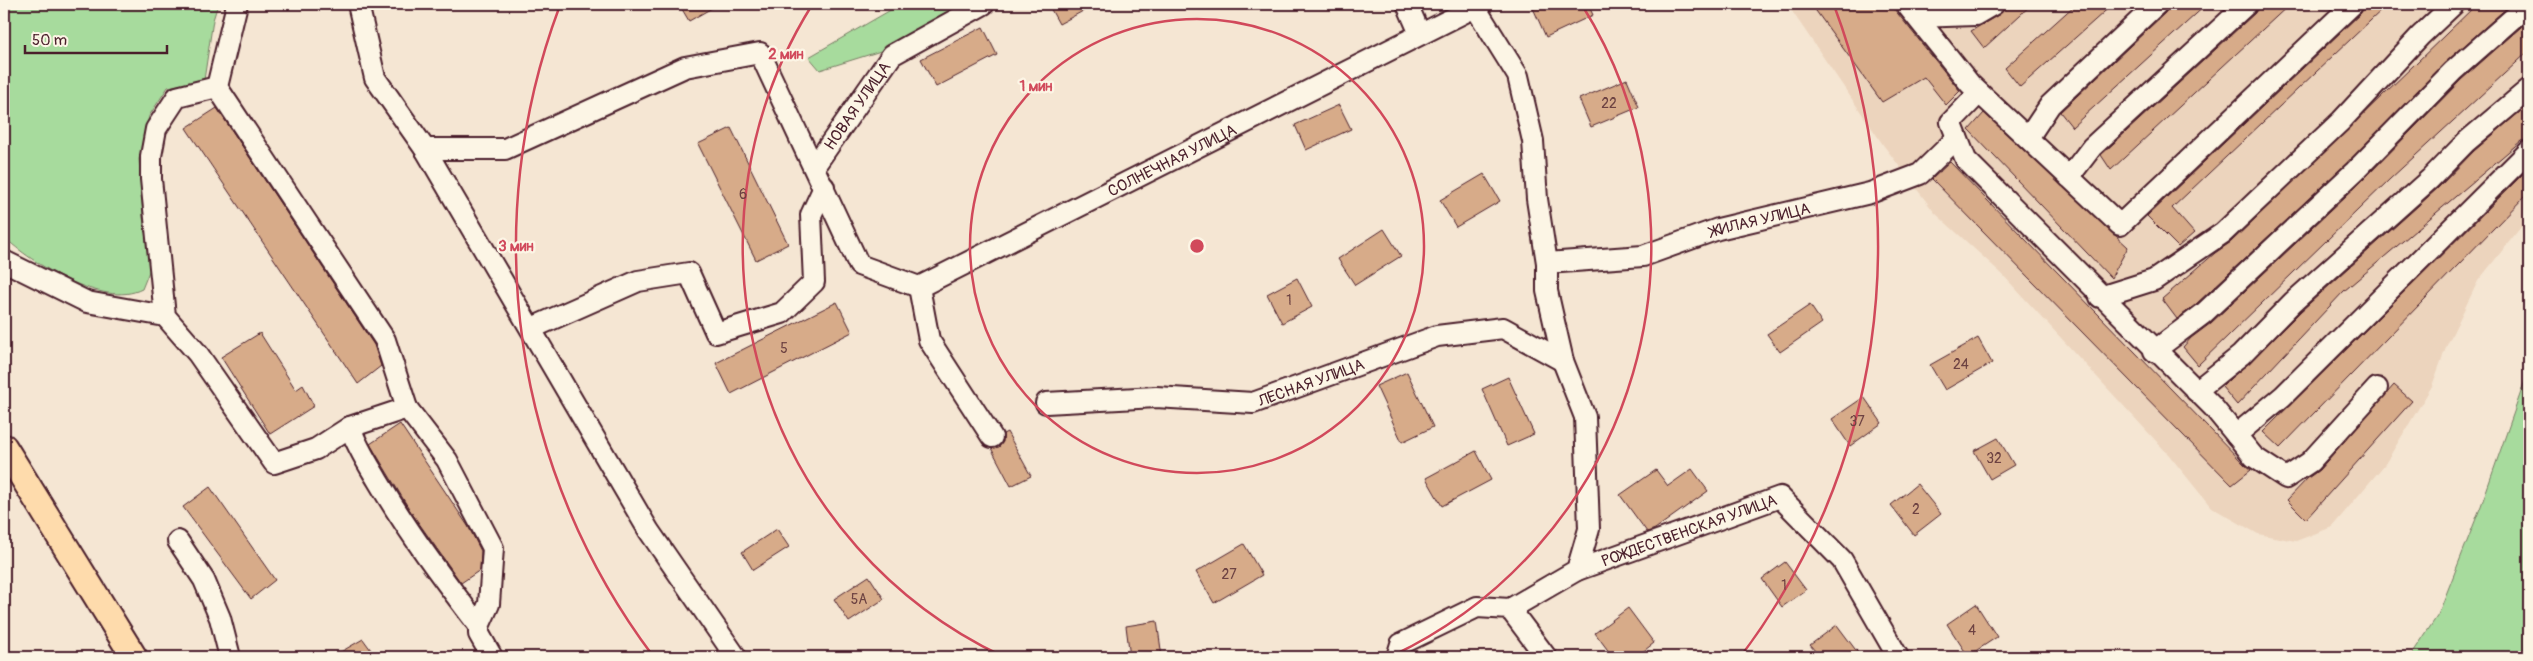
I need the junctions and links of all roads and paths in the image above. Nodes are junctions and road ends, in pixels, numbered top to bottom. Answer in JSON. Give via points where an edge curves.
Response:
{"nodes":[{"id":1,"x":237,"y":4,"type":"edge"},
{"id":2,"x":358,"y":4,"type":"edge"},
{"id":3,"x":984,"y":4,"type":"edge"},
{"id":4,"x":1407,"y":4,"type":"edge"},
{"id":5,"x":1994,"y":4,"type":"edge"},
{"id":6,"x":2157,"y":4,"type":"edge"},
{"id":7,"x":2247,"y":4,"type":"edge"},
{"id":8,"x":2353,"y":4,"type":"edge"},
{"id":9,"x":2454,"y":4,"type":"edge"},
{"id":10,"x":2529,"y":4,"type":"edge"},
{"id":11,"x":1478,"y":5,"type":"edge"},
{"id":12,"x":1916,"y":8,"type":"edge"},
{"id":13,"x":1420,"y":34,"type":"junction"},
{"id":14,"x":216,"y":87,"type":"junction"},
{"id":15,"x":2529,"y":89,"type":"edge"},
{"id":16,"x":1979,"y":93,"type":"junction"},
{"id":17,"x":1958,"y":138,"type":"junction"},
{"id":18,"x":2028,"y":138,"type":"junction"},
{"id":19,"x":425,"y":149,"type":"junction"},
{"id":20,"x":2529,"y":152,"type":"edge"},
{"id":21,"x":814,"y":168,"type":"junction"},
{"id":22,"x":2069,"y":177,"type":"junction"},
{"id":23,"x":824,"y":188,"type":"junction"},
{"id":24,"x":4,"y":261,"type":"edge"},
{"id":25,"x":1547,"y":263,"type":"junction"},
{"id":26,"x":919,"y":287,"type":"junction"},
{"id":27,"x":2100,"y":297,"type":"junction"},
{"id":28,"x":165,"y":316,"type":"junction"},
{"id":29,"x":532,"y":328,"type":"junction"},
{"id":30,"x":2154,"y":351,"type":"junction"},
{"id":31,"x":1563,"y":362,"type":"junction"},
{"id":32,"x":2377,"y":388,"type":"dead end"},
{"id":33,"x":2196,"y":391,"type":"junction"},
{"id":34,"x":1046,"y":403,"type":"dead end"},
{"id":35,"x":407,"y":408,"type":"junction"},
{"id":36,"x":350,"y":427,"type":"junction"},
{"id":37,"x":2236,"y":435,"type":"junction"},
{"id":38,"x":992,"y":437,"type":"dead end"},
{"id":39,"x":4,"y":447,"type":"edge"},
{"id":40,"x":178,"y":541,"type":"dead end"},
{"id":41,"x":1577,"y":570,"type":"junction"},
{"id":42,"x":1510,"y":609,"type":"junction"},
{"id":43,"x":478,"y":626,"type":"junction"},
{"id":44,"x":134,"y":657,"type":"edge"},
{"id":45,"x":230,"y":657,"type":"edge"},
{"id":46,"x":492,"y":657,"type":"edge"},
{"id":47,"x":736,"y":657,"type":"edge"},
{"id":48,"x":1397,"y":657,"type":"edge"},
{"id":49,"x":1546,"y":657,"type":"edge"},
{"id":50,"x":1898,"y":657,"type":"edge"}],
"edges":[{"from":1,"to":14,"type":"street"},
{"from":2,"to":19,"type":"street","via":[[375,78]]},
{"from":3,"to":21,"type":"street","name":"НОВАЯ УЛИЦА","via":[[892,56]]},
{"from":4,"to":13,"type":"street"},
{"from":5,"to":12,"type":"street","via":[[1975,15]]},
{"from":6,"to":18,"type":"street","via":[[2050,105]]},
{"from":7,"to":22,"type":"street","via":[[2092,147]]},
{"from":8,"to":22,"type":"street","via":[[2120,225]]},
{"from":9,"to":27,"type":"street","via":[[2341,121],[2224,232],[2154,280]]},
{"from":10,"to":30,"type":"street","via":[[2453,70],[2355,171],[2203,314]]},
{"from":11,"to":13,"type":"street","name":"СОЛНЕЧНАЯ УЛИЦА"},
{"from":11,"to":25,"type":"street","via":[[1518,76],[1533,141],[1537,199]]},
{"from":12,"to":16,"type":"street"},
{"from":13,"to":26,"type":"street","name":"СОЛНЕЧНАЯ УЛИЦА"},
{"from":14,"to":28,"type":"street","via":[[178,97],[156,129],[151,179]]},
{"from":14,"to":35,"type":"street","via":[[385,340]]},
{"from":15,"to":33,"type":"street","via":[[2466,142],[2430,179],[2293,302],[2241,356]]},
{"from":16,"to":17,"type":"street","via":[[1951,122]]},
{"from":16,"to":18,"type":"street"},
{"from":17,"to":25,"type":"street","name":"ЖИЛАЯ УЛИЦА","via":[[1920,174],[1870,193],[1718,229],[1644,256]]},
{"from":17,"to":27,"type":"street","via":[[1966,160]]},
{"from":18,"to":22,"type":"street"},
{"from":19,"to":21,"type":"street","via":[[505,149],[685,67],[760,53]]},
{"from":19,"to":29,"type":"street"},
{"from":20,"to":37,"type":"street","via":[[2283,396]]},
{"from":21,"to":23,"type":"street"},
{"from":23,"to":26,"type":"street","via":[[859,265]]},
{"from":23,"to":29,"type":"street","via":[[811,214],[814,282],[782,313],[716,333],[689,272],[638,281]]},
{"from":24,"to":28,"type":"street","via":[[87,302]]},
{"from":25,"to":31,"type":"street","via":[[1547,291]]},
{"from":26,"to":38,"type":"street","via":[[929,340]]},
{"from":27,"to":30,"type":"street"},
{"from":28,"to":36,"type":"street","via":[[198,354],[274,463],[316,449]]},
{"from":29,"to":47,"type":"street","via":[[650,531]]},
{"from":30,"to":33,"type":"street"},
{"from":31,"to":34,"type":"street","name":"ЛЕСНАЯ УЛИЦА","via":[[1503,328],[1438,336],[1252,403],[1156,397]]},
{"from":31,"to":41,"type":"street","via":[[1585,418],[1589,530]]},
{"from":32,"to":37,"type":"street","via":[[2310,462],[2286,478],[2254,457]]},
{"from":33,"to":37,"type":"street"},
{"from":35,"to":36,"type":"street"},
{"from":35,"to":43,"type":"street","via":[[447,460],[493,548],[489,604]]},
{"from":36,"to":43,"type":"street","via":[[395,510]]},
{"from":39,"to":44,"type":"main road"},
{"from":40,"to":45,"type":"street","via":[[204,580],[220,618]]},
{"from":41,"to":42,"type":"street"},
{"from":41,"to":50,"type":"street","name":"РОЖДЕСТВЕНСКАЯ УЛИЦА","via":[[1780,497],[1842,560]]},
{"from":42,"to":48,"type":"street","via":[[1477,607],[1401,644]]},
{"from":42,"to":49,"type":"street"},
{"from":43,"to":46,"type":"street"}]}
